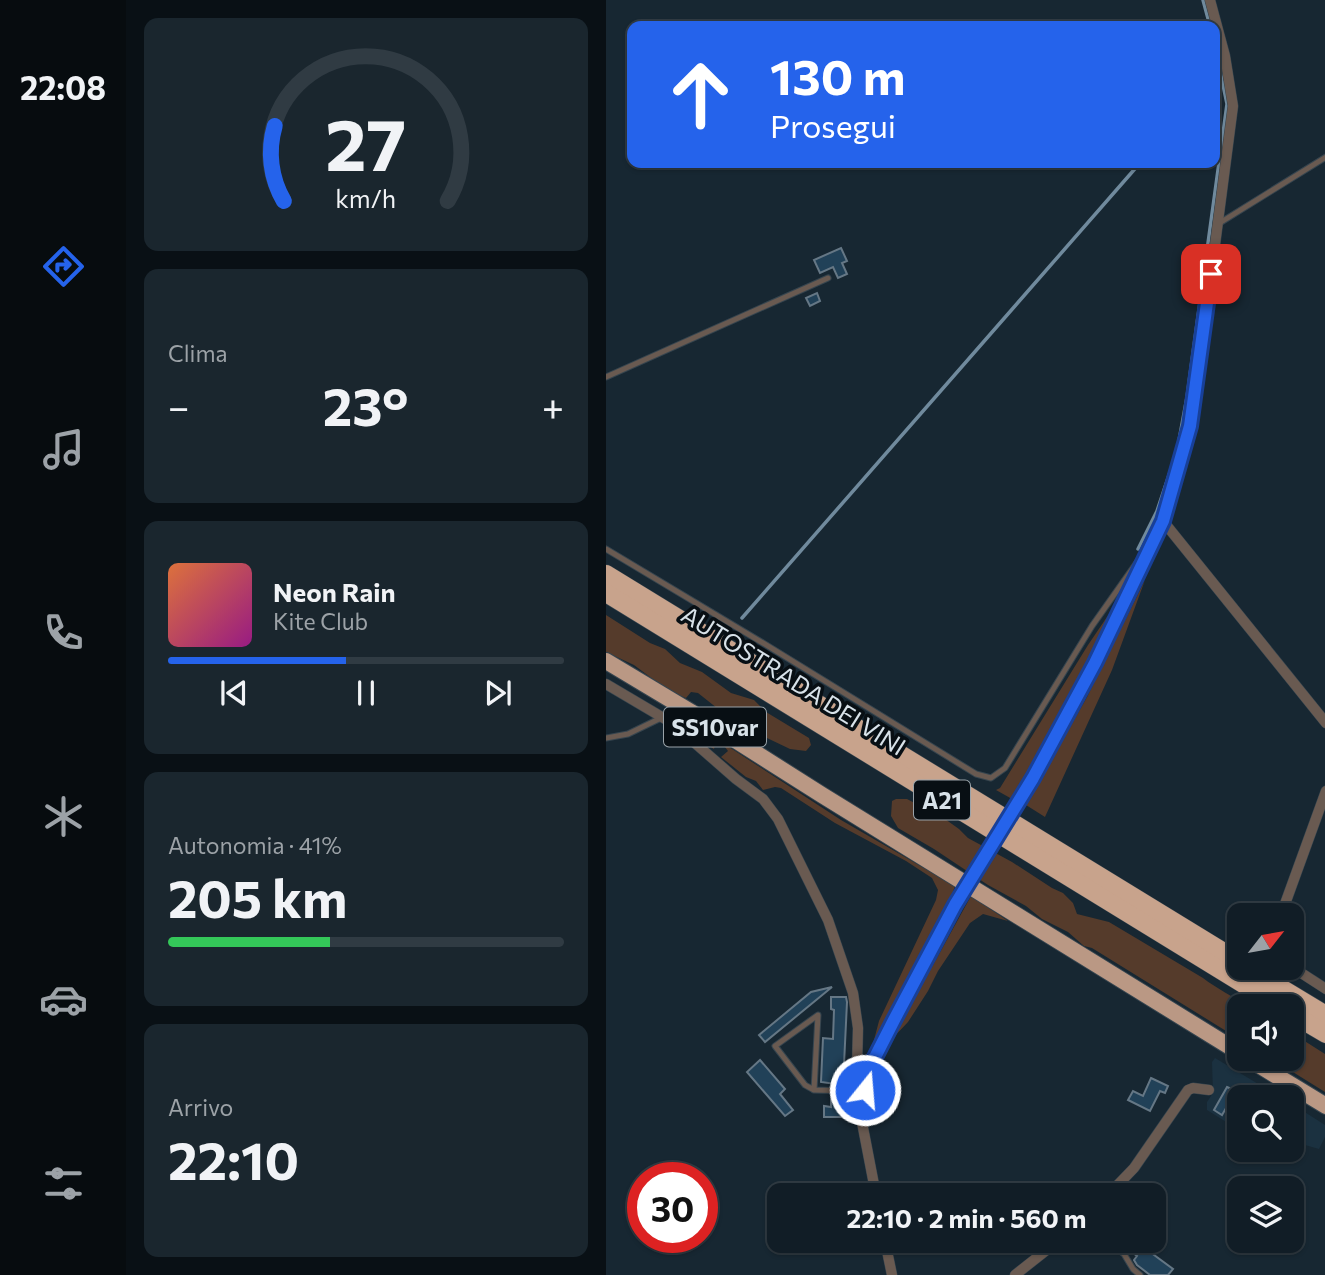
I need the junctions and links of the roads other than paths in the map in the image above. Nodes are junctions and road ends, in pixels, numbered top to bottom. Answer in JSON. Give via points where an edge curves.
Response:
{"nodes":[{"id":1,"x":1210,"y":0,"type":"edge"},
{"id":2,"x":1215,"y":21,"type":"edge"},
{"id":3,"x":1220,"y":40,"type":"edge"},
{"id":4,"x":1325,"y":157,"type":"edge"},
{"id":5,"x":1218,"y":224,"type":"junction"},
{"id":6,"x":828,"y":278,"type":"dead end"},
{"id":7,"x":606,"y":377,"type":"edge"},
{"id":8,"x":1163,"y":521,"type":"junction"},
{"id":9,"x":1153,"y":544,"type":"junction"},
{"id":10,"x":606,"y":549,"type":"edge"},
{"id":11,"x":606,"y":574,"type":"edge"},
{"id":12,"x":606,"y":593,"type":"edge"},
{"id":13,"x":606,"y":661,"type":"edge"},
{"id":14,"x":606,"y":684,"type":"edge"},
{"id":15,"x":663,"y":717,"type":"junction"},
{"id":16,"x":1325,"y":723,"type":"edge"},
{"id":17,"x":606,"y":738,"type":"edge"},
{"id":18,"x":1325,"y":791,"type":"edge"},
{"id":19,"x":1285,"y":903,"type":"edge"},
{"id":20,"x":1227,"y":954,"type":"edge"},
{"id":21,"x":1304,"y":975,"type":"edge"},
{"id":22,"x":1268,"y":980,"type":"edge"},
{"id":23,"x":1325,"y":989,"type":"edge"},
{"id":24,"x":1259,"y":994,"type":"edge"},
{"id":25,"x":1325,"y":1015,"type":"edge"},
{"id":26,"x":1304,"y":1021,"type":"edge"},
{"id":27,"x":1325,"y":1034,"type":"edge"},
{"id":28,"x":1227,"y":1045,"type":"edge"},
{"id":29,"x":1268,"y":1071,"type":"edge"},
{"id":30,"x":814,"y":1090,"type":"junction"},
{"id":31,"x":1209,"y":1090,"type":"dead end"},
{"id":32,"x":858,"y":1091,"type":"junction"},
{"id":33,"x":1325,"y":1107,"type":"edge"},
{"id":34,"x":860,"y":1112,"type":"junction"},
{"id":35,"x":874,"y":1183,"type":"edge"},
{"id":36,"x":1120,"y":1183,"type":"edge"},
{"id":37,"x":887,"y":1253,"type":"edge"},
{"id":38,"x":1043,"y":1253,"type":"edge"},
{"id":39,"x":1123,"y":1253,"type":"edge"},
{"id":40,"x":892,"y":1275,"type":"edge"},
{"id":41,"x":1015,"y":1275,"type":"edge"},
{"id":42,"x":1140,"y":1275,"type":"edge"}],
"edges":[{"from":1,"to":2,"type":"street"},
{"from":3,"to":5,"type":"street","via":[[1233,106]]},
{"from":4,"to":5,"type":"lane"},
{"from":5,"to":8,"type":"street","via":[[1190,426]]},
{"from":6,"to":7,"type":"lane"},
{"from":8,"to":9,"type":"street"},
{"from":8,"to":16,"type":"street"},
{"from":9,"to":10,"type":"lane","via":[[1092,626],[1004,768],[991,778],[976,774]]},
{"from":9,"to":34,"type":"street","bridge":true,"via":[[1033,778],[955,905],[869,1069]]},
{"from":11,"to":20,"type":"highway","name":"AUTOSTRADA DEI VINI","number":"A21"},
{"from":12,"to":24,"type":"highway","name":"AUTOSTRADA DEI VINI","number":"A21"},
{"from":13,"to":28,"type":"highway","number":"SS10var"},
{"from":14,"to":15,"type":"street"},
{"from":15,"to":17,"type":"lane","via":[[628,734]]},
{"from":15,"to":32,"type":"street","via":[[771,806],[788,837],[828,920],[853,993]]},
{"from":18,"to":19,"type":"street"},
{"from":21,"to":23,"type":"street"},
{"from":22,"to":25,"type":"highway"},
{"from":26,"to":27,"type":"highway"},
{"from":29,"to":33,"type":"highway"},
{"from":30,"to":30,"type":"lane","via":[[775,1046],[818,1015]]},
{"from":30,"to":32,"type":"lane"},
{"from":31,"to":36,"type":"street","via":[[1188,1090]]},
{"from":32,"to":34,"type":"street"},
{"from":34,"to":35,"type":"street"},
{"from":37,"to":40,"type":"street"},
{"from":38,"to":41,"type":"street"},
{"from":39,"to":42,"type":"lane"}]}
